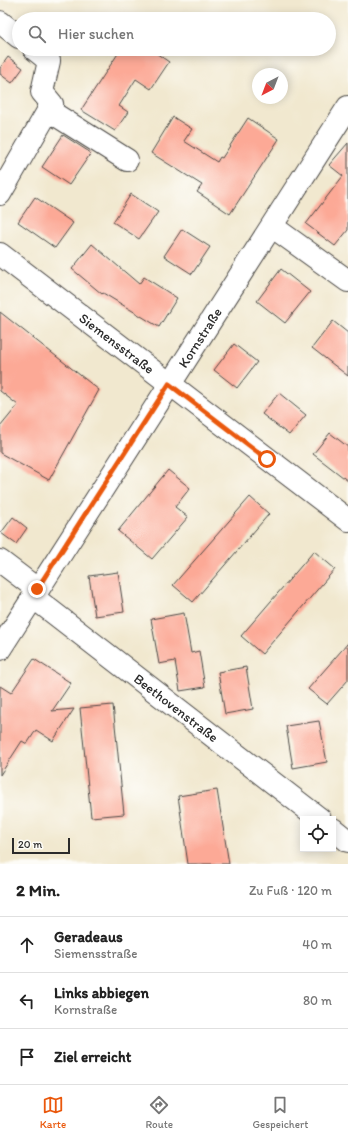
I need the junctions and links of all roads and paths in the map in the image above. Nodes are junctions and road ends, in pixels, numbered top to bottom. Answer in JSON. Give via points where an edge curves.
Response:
{"nodes":[{"id":1,"x":0,"y":22,"type":"edge"},
{"id":2,"x":12,"y":31,"type":"edge"},
{"id":3,"x":43,"y":56,"type":"edge"},
{"id":4,"x":45,"y":101,"type":"junction"},
{"id":5,"x":348,"y":107,"type":"edge"},
{"id":6,"x":128,"y":160,"type":"dead end"},
{"id":7,"x":0,"y":194,"type":"edge"},
{"id":8,"x":273,"y":227,"type":"junction"},
{"id":9,"x":0,"y":254,"type":"edge"},
{"id":10,"x":348,"y":281,"type":"edge"},
{"id":11,"x":169,"y":384,"type":"junction"},
{"id":12,"x":348,"y":520,"type":"edge"},
{"id":13,"x":0,"y":561,"type":"edge"},
{"id":14,"x":35,"y":593,"type":"junction"},
{"id":15,"x":0,"y":649,"type":"edge"},
{"id":16,"x":316,"y":816,"type":"edge"},
{"id":17,"x":336,"y":831,"type":"edge"},
{"id":18,"x":348,"y":841,"type":"edge"}],
"edges":[{"from":1,"to":2,"type":"street"},
{"from":3,"to":4,"type":"street","via":[[49,61]]},
{"from":4,"to":6,"type":"street"},
{"from":4,"to":7,"type":"street"},
{"from":5,"to":8,"type":"street","name":"Kornstraße"},
{"from":8,"to":10,"type":"street"},
{"from":8,"to":11,"type":"street","name":"Kornstraße"},
{"from":9,"to":11,"type":"street","name":"Siemensstraße"},
{"from":11,"to":12,"type":"street","name":"Siemensstraße"},
{"from":11,"to":14,"type":"street","name":"Kornstraße"},
{"from":13,"to":14,"type":"street","name":"Beethovenstraße"},
{"from":14,"to":15,"type":"street","name":"Kornstraße"},
{"from":14,"to":16,"type":"street","name":"Beethovenstraße"},
{"from":17,"to":18,"type":"street"}]}
